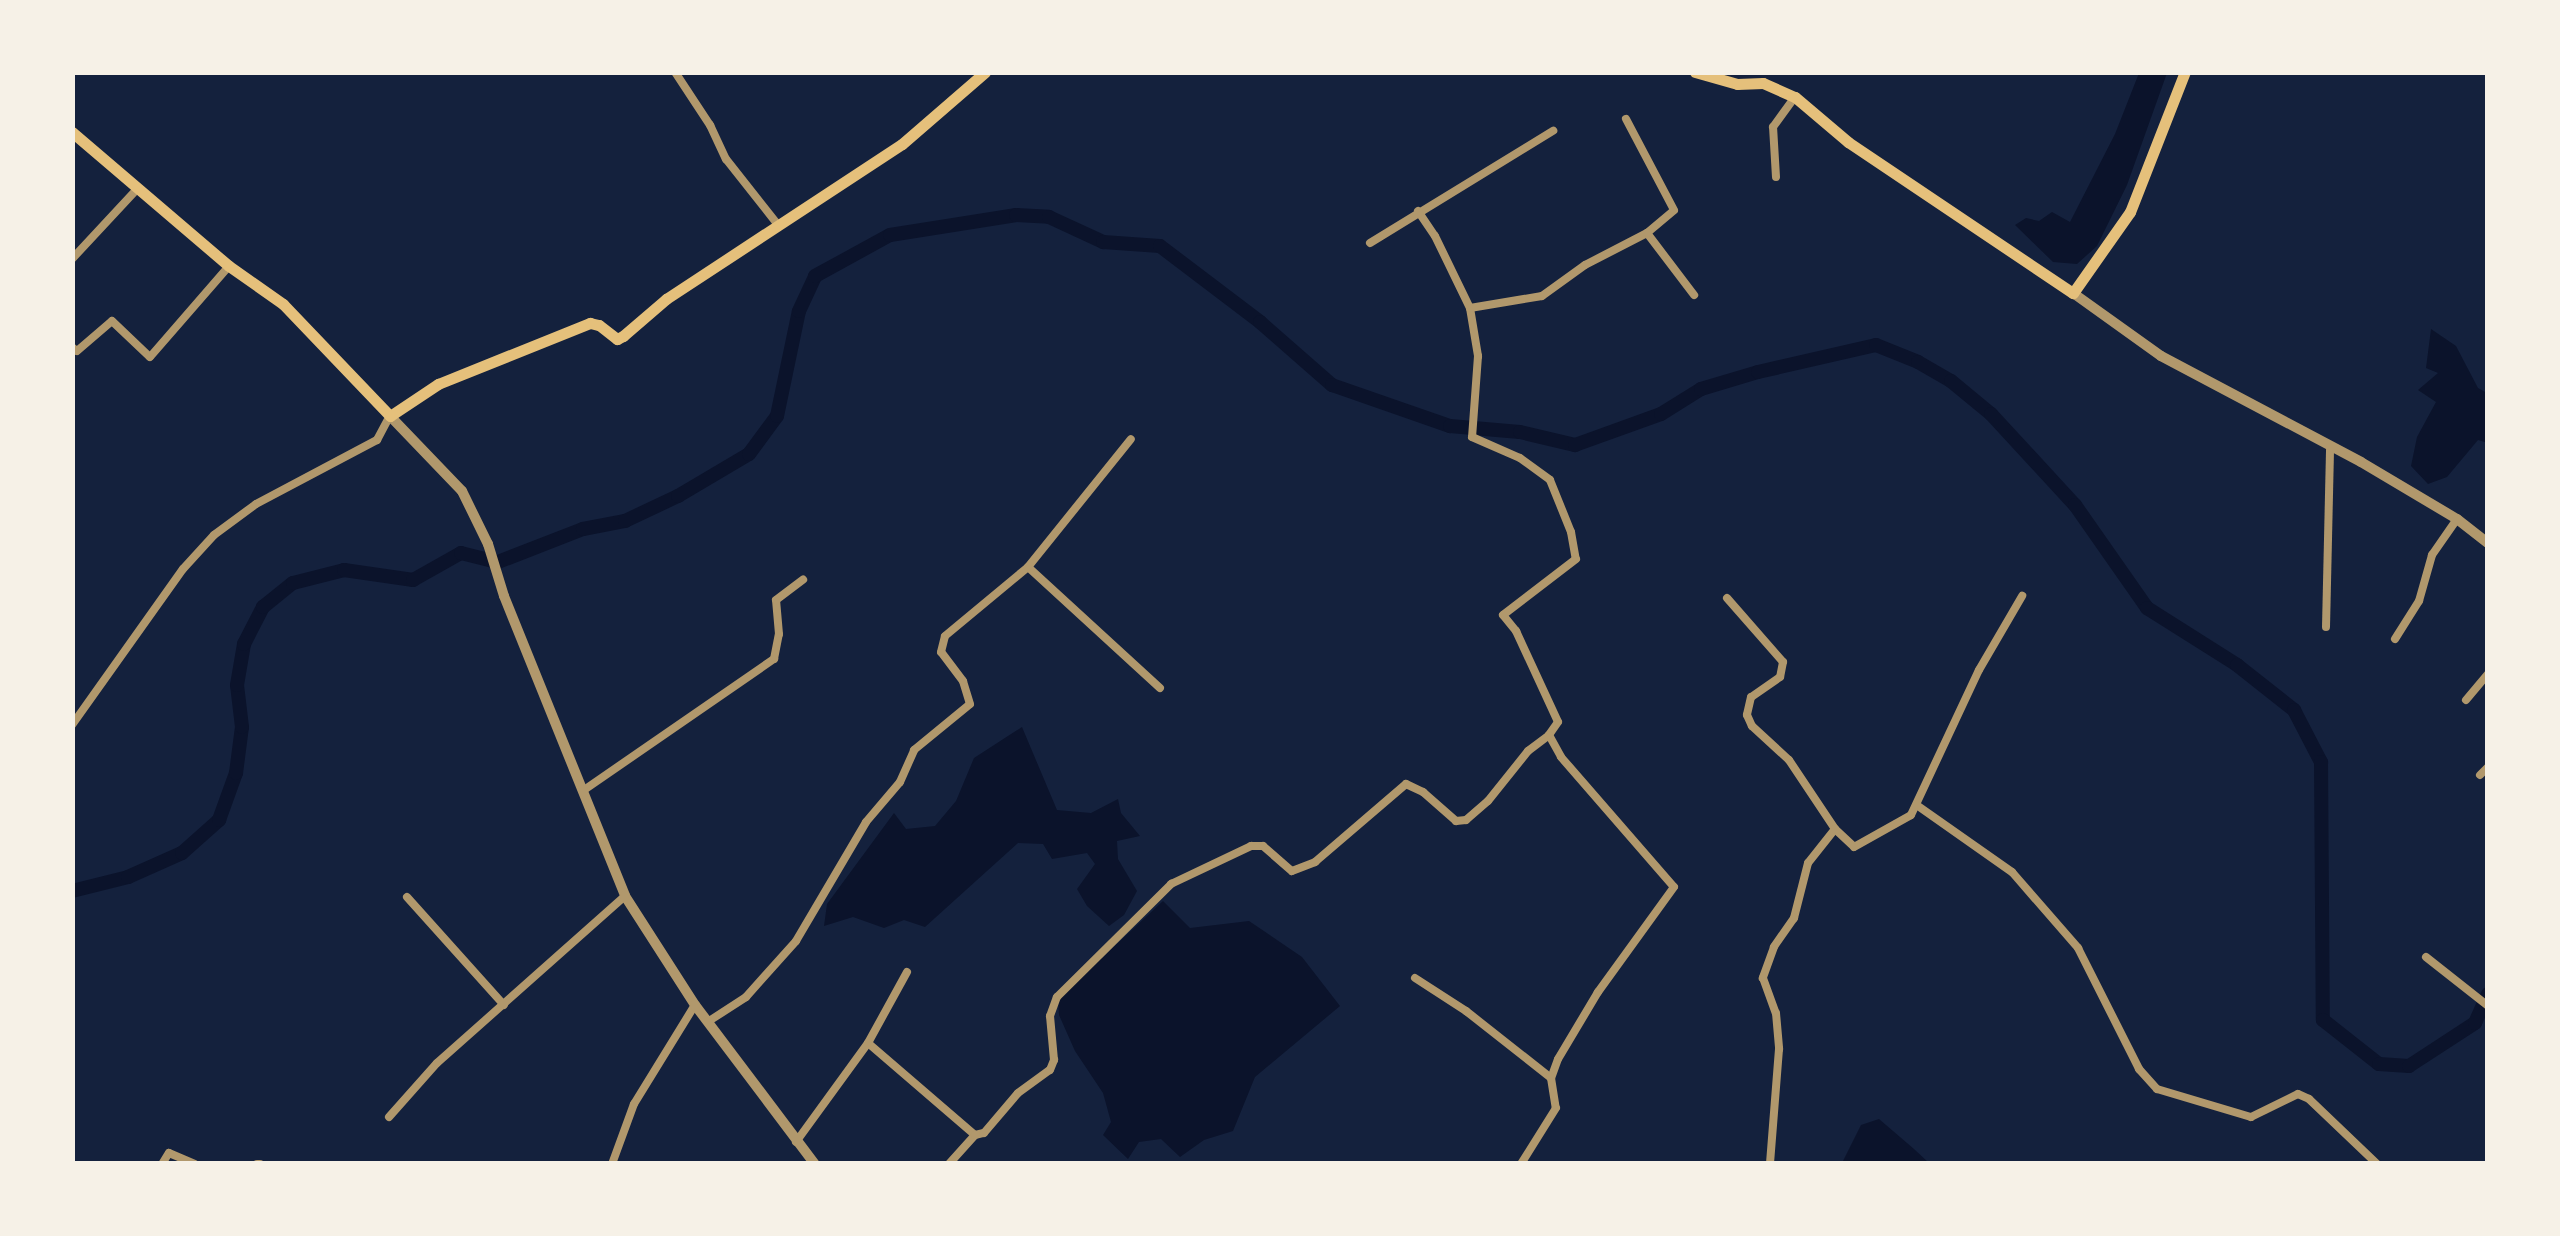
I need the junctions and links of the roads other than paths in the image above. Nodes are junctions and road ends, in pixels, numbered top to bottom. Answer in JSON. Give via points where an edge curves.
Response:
{"nodes":[{"id":1,"x":675,"y":72,"type":"edge"},
{"id":2,"x":984,"y":72,"type":"edge"},
{"id":3,"x":1694,"y":72,"type":"edge"},
{"id":4,"x":2186,"y":72,"type":"edge"},
{"id":5,"x":1795,"y":97,"type":"junction"},
{"id":6,"x":1626,"y":119,"type":"dead end"},
{"id":7,"x":1553,"y":131,"type":"dead end"},
{"id":8,"x":72,"y":132,"type":"edge"},
{"id":9,"x":1776,"y":177,"type":"dead end"},
{"id":10,"x":137,"y":189,"type":"junction"},
{"id":11,"x":1418,"y":211,"type":"junction"},
{"id":12,"x":779,"y":226,"type":"junction"},
{"id":13,"x":1647,"y":233,"type":"junction"},
{"id":14,"x":1370,"y":244,"type":"dead end"},
{"id":15,"x":72,"y":260,"type":"edge"},
{"id":16,"x":229,"y":266,"type":"junction"},
{"id":17,"x":2073,"y":293,"type":"junction"},
{"id":18,"x":1694,"y":295,"type":"dead end"},
{"id":19,"x":1470,"y":308,"type":"junction"},
{"id":20,"x":72,"y":346,"type":"edge"},
{"id":21,"x":390,"y":416,"type":"junction"},
{"id":22,"x":1131,"y":439,"type":"dead end"},
{"id":23,"x":2330,"y":449,"type":"junction"},
{"id":24,"x":2457,"y":520,"type":"junction"},
{"id":25,"x":2488,"y":543,"type":"edge"},
{"id":26,"x":1028,"y":567,"type":"junction"},
{"id":27,"x":803,"y":580,"type":"dead end"},
{"id":28,"x":2022,"y":596,"type":"dead end"},
{"id":29,"x":1727,"y":598,"type":"dead end"},
{"id":30,"x":2326,"y":627,"type":"dead end"},
{"id":31,"x":2394,"y":638,"type":"dead end"},
{"id":32,"x":2488,"y":674,"type":"edge"},
{"id":33,"x":1160,"y":688,"type":"dead end"},
{"id":34,"x":2466,"y":700,"type":"dead end"},
{"id":35,"x":72,"y":725,"type":"edge"},
{"id":36,"x":1549,"y":735,"type":"junction"},
{"id":37,"x":2488,"y":768,"type":"edge"},
{"id":38,"x":2480,"y":775,"type":"dead end"},
{"id":39,"x":584,"y":790,"type":"junction"},
{"id":40,"x":1918,"y":806,"type":"junction"},
{"id":41,"x":1835,"y":829,"type":"junction"},
{"id":42,"x":625,"y":896,"type":"junction"},
{"id":43,"x":407,"y":897,"type":"dead end"},
{"id":44,"x":2426,"y":957,"type":"dead end"},
{"id":45,"x":906,"y":972,"type":"dead end"},
{"id":46,"x":1414,"y":978,"type":"dead end"},
{"id":47,"x":504,"y":1005,"type":"junction"},
{"id":48,"x":694,"y":1006,"type":"junction"},
{"id":49,"x":2488,"y":1006,"type":"edge"},
{"id":50,"x":709,"y":1021,"type":"junction"},
{"id":51,"x":868,"y":1043,"type":"junction"},
{"id":52,"x":1551,"y":1078,"type":"junction"},
{"id":53,"x":389,"y":1117,"type":"dead end"},
{"id":54,"x":975,"y":1135,"type":"junction"},
{"id":55,"x":796,"y":1142,"type":"junction"},
{"id":56,"x":195,"y":1163,"type":"edge"},
{"id":57,"x":162,"y":1164,"type":"edge"},
{"id":58,"x":202,"y":1164,"type":"edge"},
{"id":59,"x":612,"y":1164,"type":"edge"},
{"id":60,"x":814,"y":1164,"type":"edge"},
{"id":61,"x":948,"y":1164,"type":"edge"},
{"id":62,"x":1521,"y":1164,"type":"edge"},
{"id":63,"x":1770,"y":1164,"type":"edge"},
{"id":64,"x":2376,"y":1164,"type":"edge"}],
"edges":[{"from":1,"to":12,"type":"street","via":[[726,159]]},
{"from":2,"to":12,"type":"main road","via":[[902,144]]},
{"from":3,"to":5,"type":"main road","via":[[1737,84],[1763,83]]},
{"from":4,"to":17,"type":"main road","via":[[2130,212]]},
{"from":5,"to":9,"type":"street","via":[[1773,127]]},
{"from":5,"to":17,"type":"main road","via":[[1848,142]]},
{"from":6,"to":13,"type":"street","via":[[1674,210]]},
{"from":7,"to":11,"type":"street"},
{"from":8,"to":10,"type":"main road"},
{"from":10,"to":15,"type":"street"},
{"from":10,"to":16,"type":"main road"},
{"from":11,"to":14,"type":"street"},
{"from":11,"to":19,"type":"street"},
{"from":12,"to":21,"type":"main road","via":[[666,300],[624,336],[617,339],[590,324],[438,384]]},
{"from":13,"to":18,"type":"street"},
{"from":13,"to":19,"type":"street","via":[[1542,296]]},
{"from":16,"to":20,"type":"street","via":[[150,357],[112,321],[77,351]]},
{"from":16,"to":21,"type":"main road","via":[[319,337]]},
{"from":17,"to":23,"type":"street","via":[[2162,356]]},
{"from":19,"to":36,"type":"street","via":[[1478,356],[1472,437],[1550,480],[1576,559],[1503,615],[1558,722]]},
{"from":21,"to":35,"type":"street","via":[[378,440],[256,504],[214,534]]},
{"from":21,"to":39,"type":"street","via":[[462,491]]},
{"from":22,"to":26,"type":"street"},
{"from":23,"to":24,"type":"street"},
{"from":23,"to":30,"type":"street"},
{"from":24,"to":25,"type":"street"},
{"from":24,"to":31,"type":"street","via":[[2432,555],[2419,601]]},
{"from":26,"to":33,"type":"street"},
{"from":26,"to":50,"type":"street","via":[[940,643],[970,704],[914,750],[796,942],[746,997]]},
{"from":27,"to":39,"type":"street","via":[[776,600],[774,659]]},
{"from":28,"to":40,"type":"street","via":[[1979,670]]},
{"from":29,"to":41,"type":"street","via":[[1783,662],[1780,677],[1751,696],[1746,715],[1789,760]]},
{"from":32,"to":34,"type":"street"},
{"from":36,"to":52,"type":"street","via":[[1560,757],[1674,887],[1598,992]]},
{"from":36,"to":54,"type":"street","via":[[1466,820],[1456,821],[1406,784],[1315,862],[1292,871],[1268,849],[1250,846],[1170,884],[1057,996],[1050,1016],[1050,1070]]},
{"from":37,"to":38,"type":"street"},
{"from":39,"to":42,"type":"street"},
{"from":40,"to":41,"type":"street","via":[[1854,847]]},
{"from":40,"to":64,"type":"street","via":[[2012,872],[2078,948],[2156,1090],[2250,1117],[2298,1094]]},
{"from":41,"to":63,"type":"street","via":[[1808,863],[1794,918],[1763,978],[1776,1013],[1779,1050]]},
{"from":42,"to":47,"type":"street"},
{"from":42,"to":48,"type":"street"},
{"from":43,"to":47,"type":"street"},
{"from":44,"to":49,"type":"street"},
{"from":45,"to":51,"type":"street"},
{"from":46,"to":52,"type":"street"},
{"from":47,"to":53,"type":"street","via":[[437,1063]]},
{"from":48,"to":50,"type":"street"},
{"from":48,"to":59,"type":"street","via":[[634,1104]]},
{"from":50,"to":55,"type":"street"},
{"from":51,"to":54,"type":"street"},
{"from":51,"to":55,"type":"street"},
{"from":52,"to":62,"type":"street","via":[[1556,1108]]},
{"from":54,"to":61,"type":"street"},
{"from":55,"to":60,"type":"street"},
{"from":56,"to":57,"type":"street","via":[[169,1153]]},
{"from":56,"to":58,"type":"street"}]}
